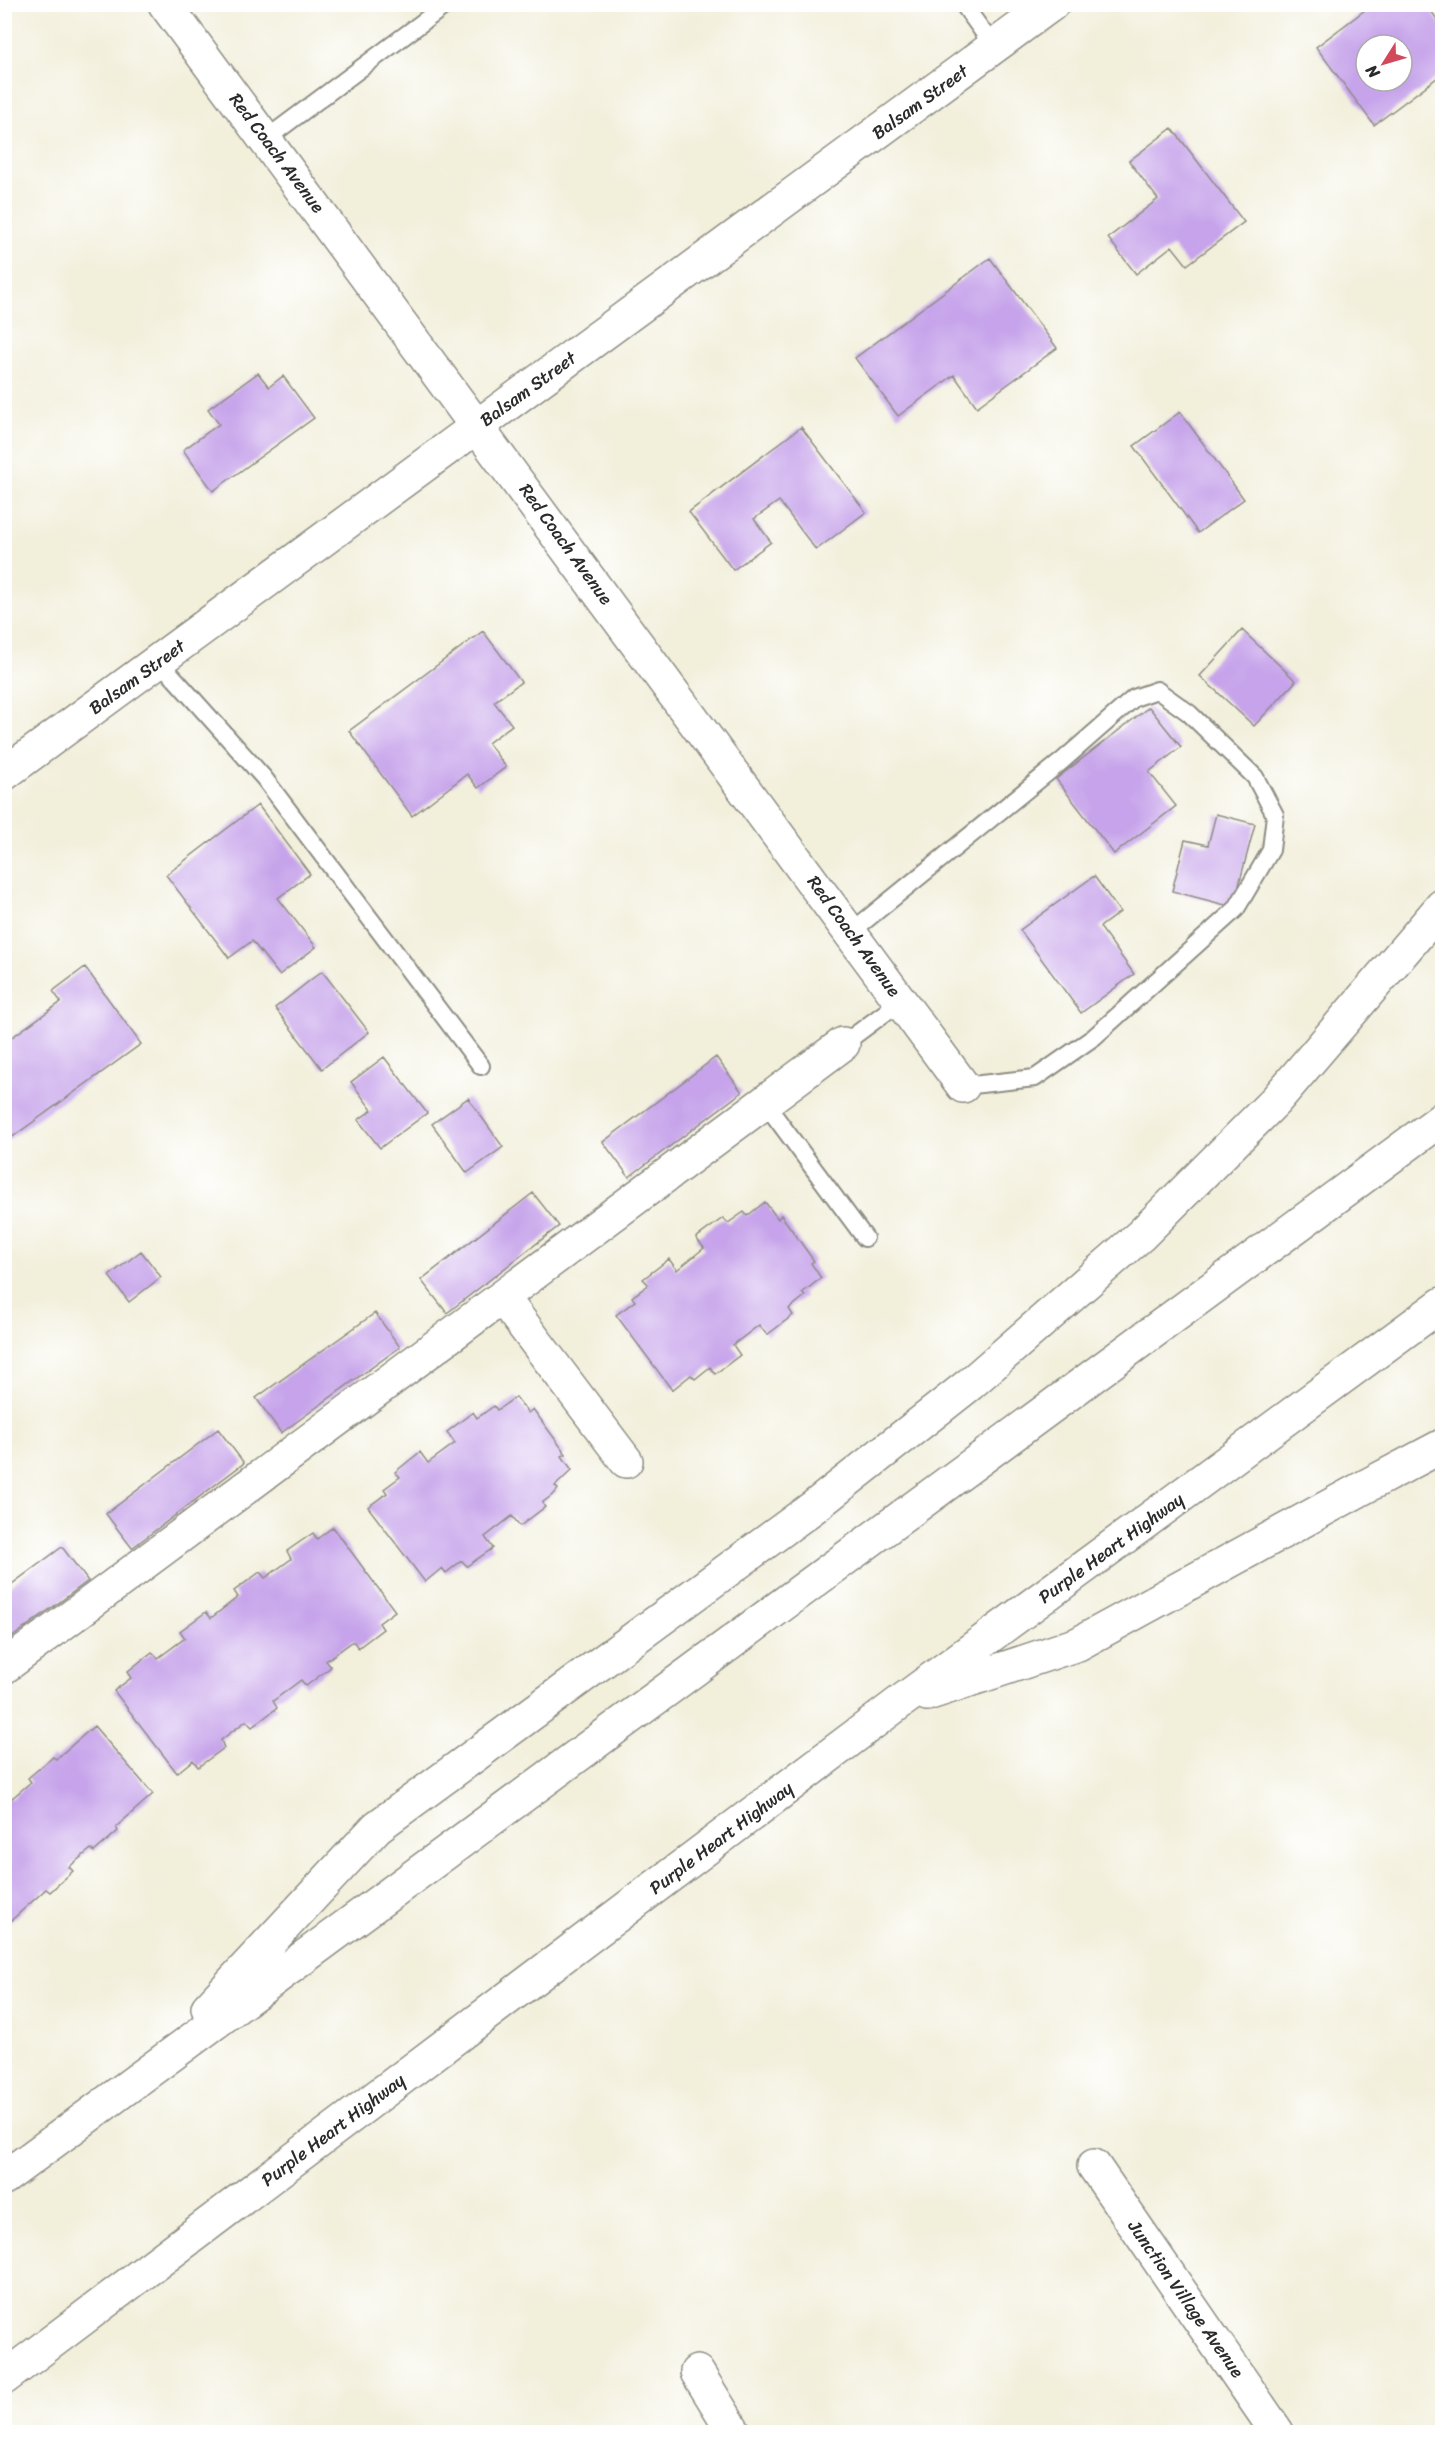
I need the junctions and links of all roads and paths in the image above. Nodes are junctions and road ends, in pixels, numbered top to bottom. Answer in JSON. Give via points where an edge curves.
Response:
{"nodes":[{"id":1,"x":165,"y":4,"type":"edge"},
{"id":2,"x":447,"y":4,"type":"edge"},
{"id":3,"x":963,"y":4,"type":"edge"},
{"id":4,"x":1052,"y":4,"type":"edge"},
{"id":5,"x":994,"y":47,"type":"junction"},
{"id":6,"x":266,"y":139,"type":"junction"},
{"id":7,"x":478,"y":426,"type":"junction"},
{"id":8,"x":159,"y":661,"type":"junction"},
{"id":9,"x":4,"y":774,"type":"edge"},
{"id":10,"x":1443,"y":906,"type":"edge"},
{"id":11,"x":851,"y":932,"type":"junction"},
{"id":12,"x":901,"y":1001,"type":"junction"},
{"id":13,"x":843,"y":1044,"type":"joint"},
{"id":14,"x":481,"y":1066,"type":"dead end"},
{"id":15,"x":963,"y":1086,"type":"joint"},
{"id":16,"x":765,"y":1102,"type":"junction"},
{"id":17,"x":1443,"y":1119,"type":"edge"},
{"id":18,"x":866,"y":1238,"type":"dead end"},
{"id":19,"x":502,"y":1298,"type":"junction"},
{"id":20,"x":1443,"y":1304,"type":"edge"},
{"id":21,"x":1443,"y":1446,"type":"edge"},
{"id":22,"x":626,"y":1461,"type":"dead end"},
{"id":23,"x":4,"y":1667,"type":"edge"},
{"id":24,"x":899,"y":1704,"type":"junction"},
{"id":25,"x":153,"y":2067,"type":"junction"},
{"id":26,"x":1094,"y":2166,"type":"dead end"},
{"id":27,"x":4,"y":2178,"type":"edge"},
{"id":28,"x":697,"y":2372,"type":"dead end"},
{"id":29,"x":4,"y":2378,"type":"edge"},
{"id":30,"x":734,"y":2433,"type":"edge"},
{"id":31,"x":1277,"y":2433,"type":"edge"}],
"edges":[{"from":1,"to":6,"type":"main road","name":"Red Coach Avenue"},
{"from":2,"to":6,"type":"lane"},
{"from":3,"to":5,"type":"lane"},
{"from":4,"to":5,"type":"main road","name":"Balsam Street"},
{"from":5,"to":7,"type":"main road","name":"Balsam Street"},
{"from":6,"to":7,"type":"main road","name":"Red Coach Avenue"},
{"from":7,"to":8,"type":"main road","name":"Balsam Street"},
{"from":7,"to":11,"type":"main road","name":"Red Coach Avenue"},
{"from":8,"to":9,"type":"main road","name":"Balsam Street"},
{"from":8,"to":14,"type":"lane","via":[[264,778]]},
{"from":10,"to":25,"type":"main road","via":[[1276,1100],[1141,1235],[969,1384],[815,1506],[377,1827]]},
{"from":11,"to":12,"type":"main road","name":"Red Coach Avenue"},
{"from":11,"to":15,"type":"lane","via":[[1134,698],[1157,690],[1189,713],[1255,777],[1275,815],[1271,850],[1236,909],[1094,1037],[1035,1078]]},
{"from":12,"to":13,"type":"lane"},
{"from":12,"to":15,"type":"main road","name":"Red Coach Avenue"},
{"from":13,"to":16,"type":"main road"},
{"from":16,"to":18,"type":"lane"},
{"from":16,"to":19,"type":"main road"},
{"from":17,"to":25,"type":"main road"},
{"from":19,"to":22,"type":"main road"},
{"from":19,"to":23,"type":"main road"},
{"from":20,"to":24,"type":"main road","name":"Purple Heart Highway"},
{"from":21,"to":24,"type":"main road","via":[[1078,1644]]},
{"from":24,"to":29,"type":"main road","name":"Purple Heart Highway"},
{"from":25,"to":27,"type":"main road"},
{"from":26,"to":31,"type":"main road","name":"Junction Village Avenue"},
{"from":28,"to":30,"type":"main road"}]}
